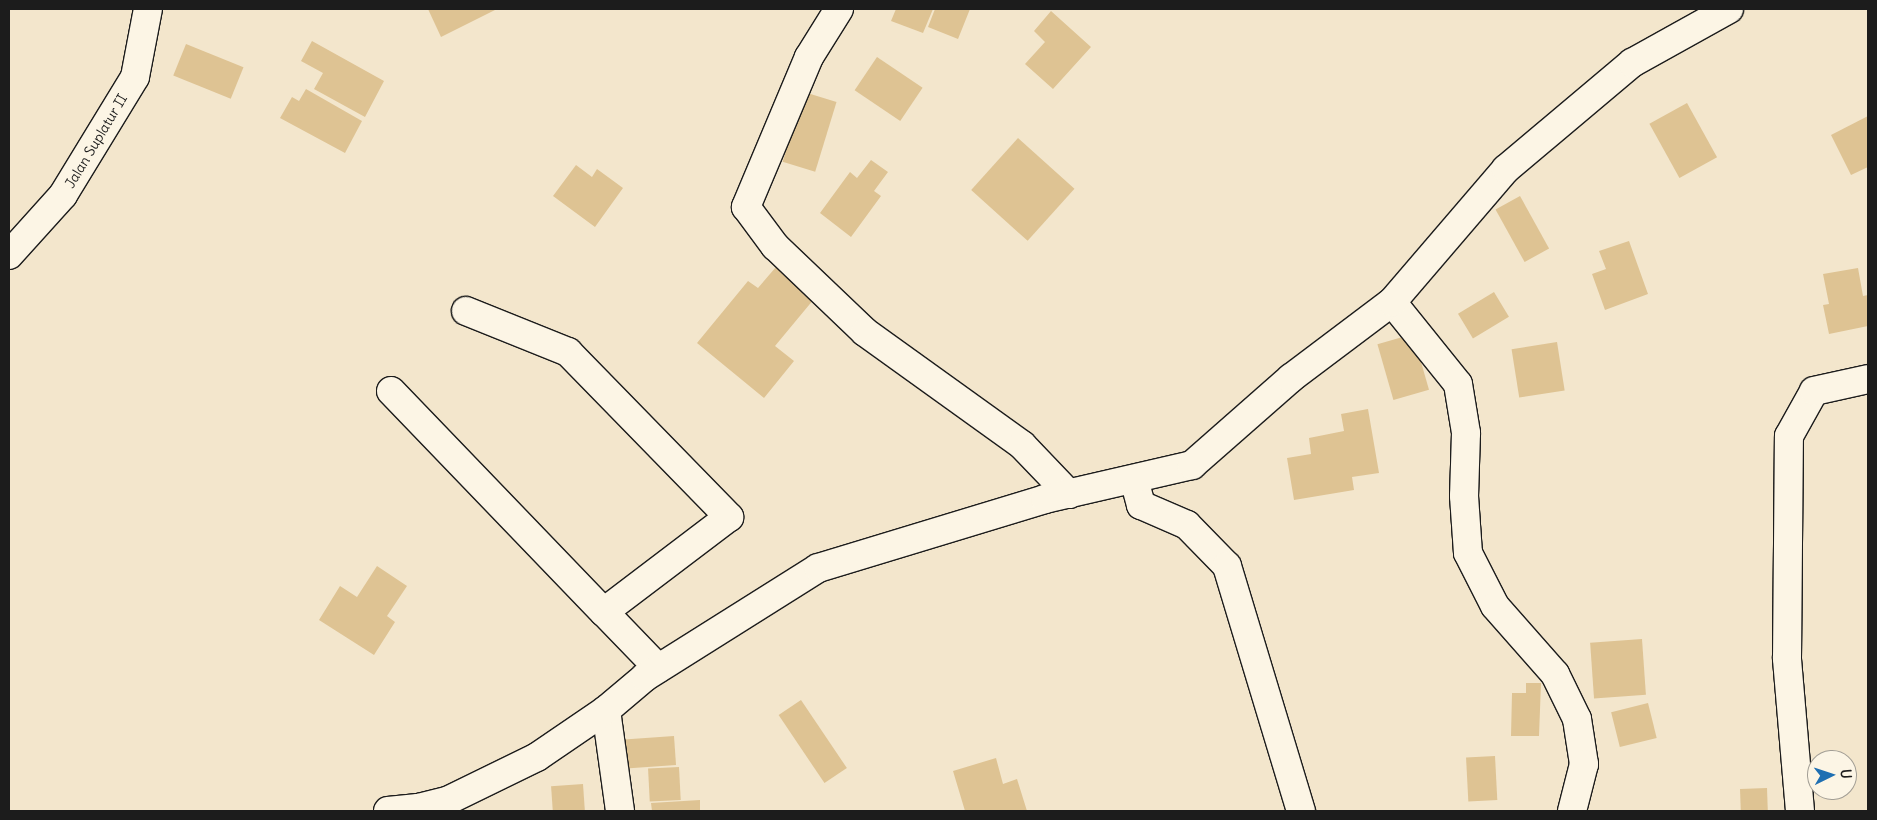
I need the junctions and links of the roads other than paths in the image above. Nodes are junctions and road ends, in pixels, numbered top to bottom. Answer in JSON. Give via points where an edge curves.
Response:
{"nodes":[{"id":1,"x":148,"y":9,"type":"edge"},
{"id":2,"x":839,"y":9,"type":"edge"},
{"id":3,"x":1728,"y":9,"type":"edge"},
{"id":4,"x":9,"y":255,"type":"edge"},
{"id":5,"x":1392,"y":302,"type":"junction"},
{"id":6,"x":466,"y":311,"type":"dead end"},
{"id":7,"x":1868,"y":379,"type":"edge"},
{"id":8,"x":391,"y":391,"type":"dead end"},
{"id":9,"x":1134,"y":479,"type":"junction"},
{"id":10,"x":1069,"y":494,"type":"junction"},
{"id":11,"x":604,"y":612,"type":"junction"},
{"id":12,"x":658,"y":668,"type":"junction"},
{"id":13,"x":606,"y":710,"type":"junction"},
{"id":14,"x":450,"y":806,"type":"edge"},
{"id":15,"x":388,"y":811,"type":"edge"},
{"id":16,"x":620,"y":811,"type":"edge"},
{"id":17,"x":1301,"y":811,"type":"edge"},
{"id":18,"x":1572,"y":811,"type":"edge"},
{"id":19,"x":1800,"y":811,"type":"edge"}],
"edges":[{"from":1,"to":4,"type":"street","name":"Jalan Suplatur II","via":[[135,77],[63,194]]},
{"from":2,"to":10,"type":"street","via":[[809,57],[746,207],[775,246],[865,332],[1022,445]]},
{"from":3,"to":5,"type":"street","via":[[1632,63],[1506,169]]},
{"from":5,"to":9,"type":"street","via":[[1291,378],[1192,465]]},
{"from":5,"to":18,"type":"street","via":[[1458,384],[1466,433],[1464,496],[1468,553],[1495,606],[1555,674],[1577,719],[1584,764]]},
{"from":6,"to":11,"type":"street","via":[[568,352],[729,517]]},
{"from":7,"to":19,"type":"street","via":[[1814,392],[1789,436],[1787,658]]},
{"from":8,"to":11,"type":"street"},
{"from":9,"to":10,"type":"street"},
{"from":9,"to":17,"type":"street","via":[[1141,505],[1187,525],[1227,566]]},
{"from":10,"to":12,"type":"street","via":[[1036,501],[818,568]]},
{"from":11,"to":12,"type":"street"},
{"from":12,"to":13,"type":"street"},
{"from":13,"to":14,"type":"street","via":[[537,757]]},
{"from":13,"to":16,"type":"street"},
{"from":14,"to":15,"type":"street"}]}
